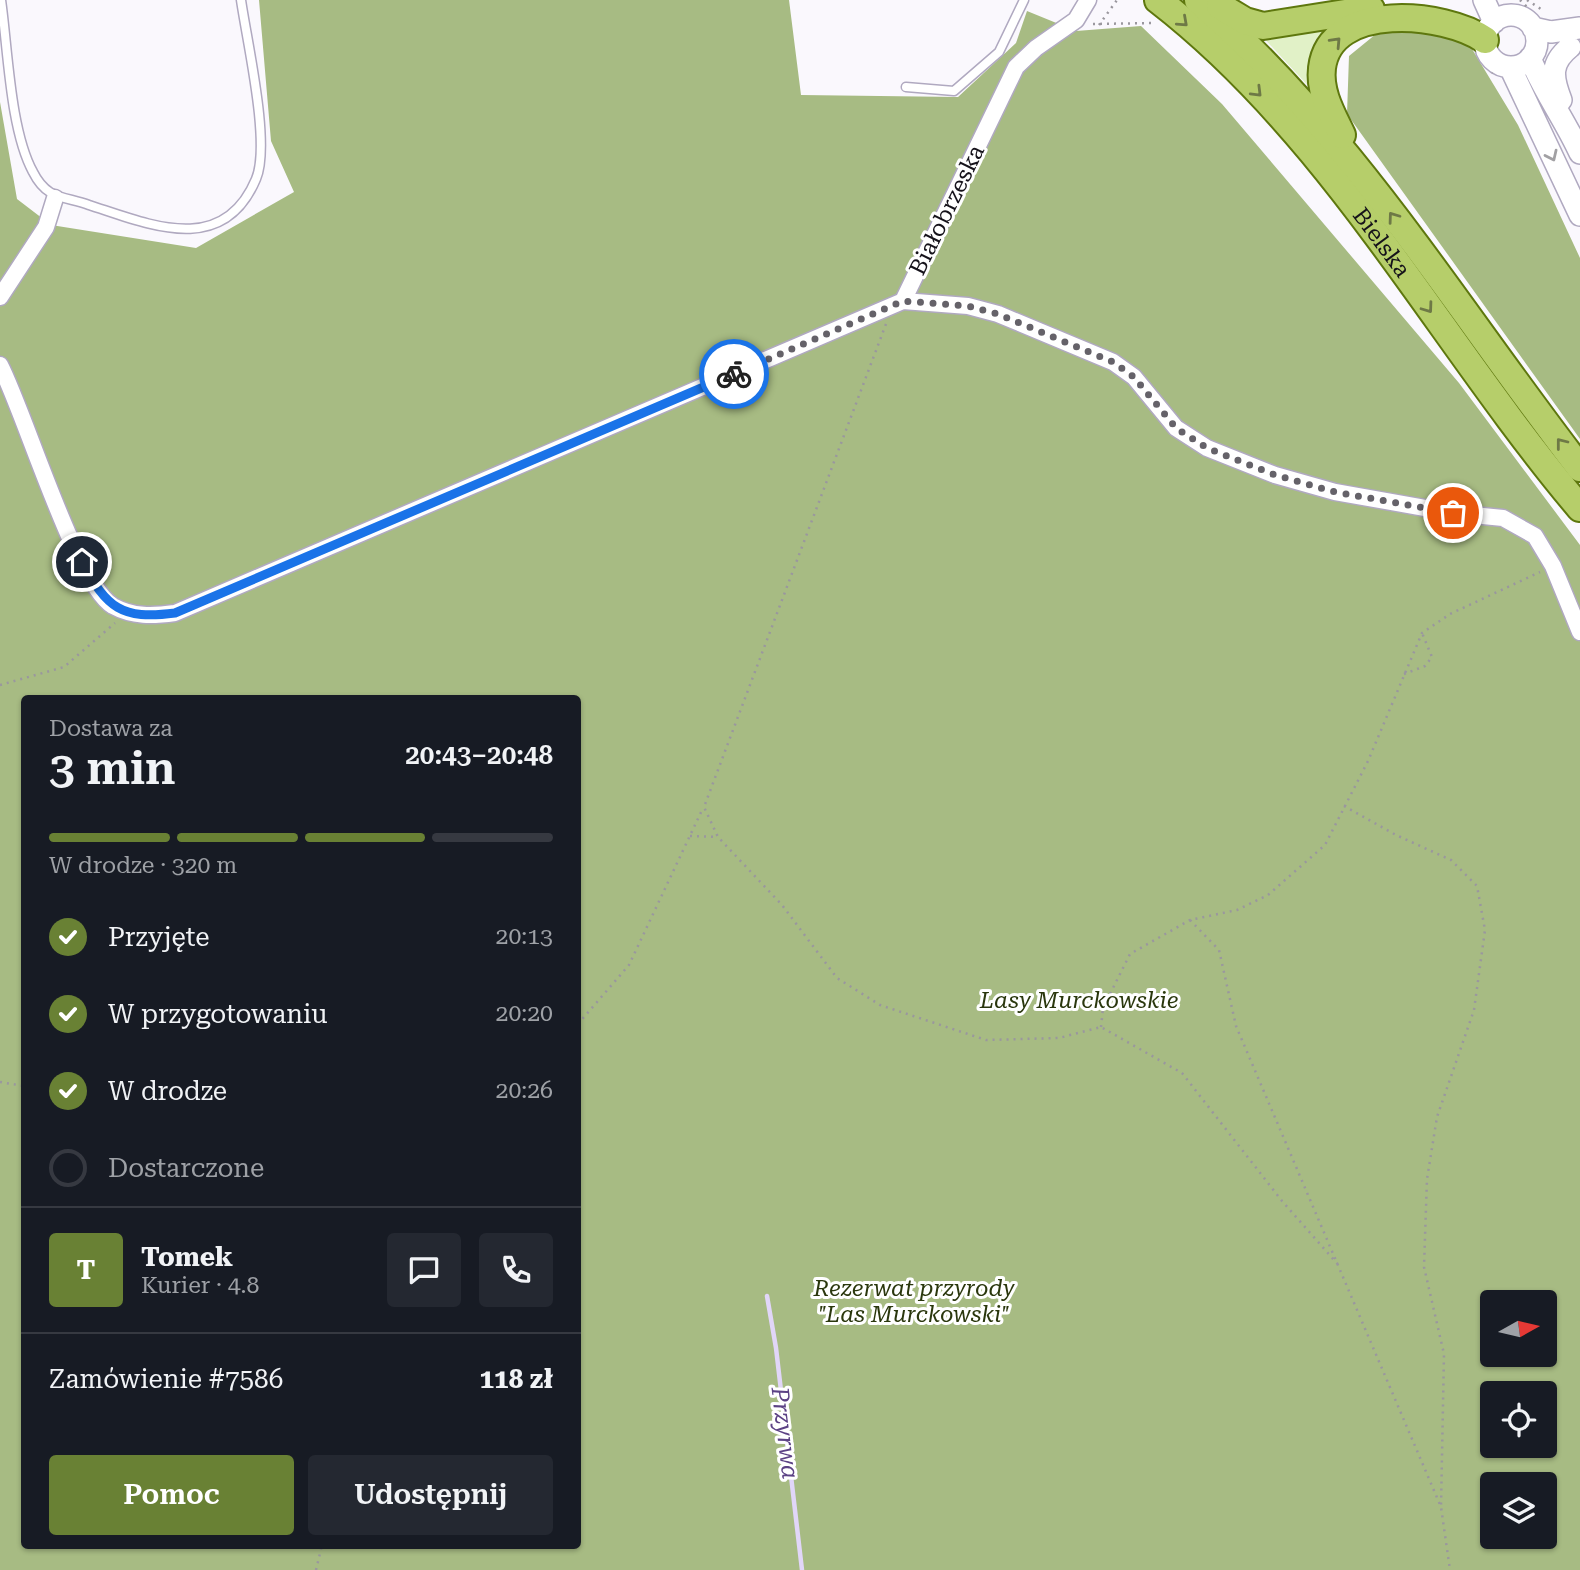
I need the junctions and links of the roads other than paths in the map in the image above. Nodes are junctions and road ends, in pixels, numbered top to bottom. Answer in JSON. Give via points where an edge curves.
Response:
{"nodes":[{"id":1,"x":1,"y":0,"type":"edge"},
{"id":2,"x":241,"y":0,"type":"edge"},
{"id":3,"x":1024,"y":0,"type":"edge"},
{"id":4,"x":1198,"y":0,"type":"edge"},
{"id":5,"x":1209,"y":0,"type":"edge"},
{"id":6,"x":1484,"y":0,"type":"edge"},
{"id":7,"x":1083,"y":1,"type":"edge"},
{"id":8,"x":1414,"y":2,"type":"edge"},
{"id":9,"x":1515,"y":5,"type":"edge"},
{"id":10,"x":1158,"y":11,"type":"edge"},
{"id":11,"x":1540,"y":20,"type":"junction"},
{"id":12,"x":1580,"y":27,"type":"edge"},
{"id":13,"x":1488,"y":36,"type":"junction"},
{"id":14,"x":1575,"y":45,"type":"edge"},
{"id":15,"x":1532,"y":55,"type":"junction"},
{"id":16,"x":1504,"y":73,"type":"junction"},
{"id":17,"x":906,"y":87,"type":"dead end"},
{"id":18,"x":1565,"y":119,"type":"junction"},
{"id":19,"x":1580,"y":153,"type":"edge"},
{"id":20,"x":1360,"y":171,"type":"junction"},
{"id":21,"x":55,"y":198,"type":"junction"},
{"id":22,"x":1580,"y":215,"type":"edge"},
{"id":23,"x":0,"y":297,"type":"edge"},
{"id":24,"x":903,"y":301,"type":"junction"},
{"id":25,"x":0,"y":365,"type":"edge"},
{"id":26,"x":1580,"y":468,"type":"edge"},
{"id":27,"x":1580,"y":508,"type":"edge"},
{"id":28,"x":1580,"y":632,"type":"edge"}],
"edges":[{"from":1,"to":21,"type":"lane","via":[[21,145],[34,175]]},
{"from":2,"to":21,"type":"lane","via":[[262,150],[256,179],[236,210],[220,222],[194,230],[160,228]]},
{"from":3,"to":17,"type":"lane","via":[[999,52],[954,91]]},
{"from":4,"to":20,"type":"main road","name":"Bielska","via":[[1296,95]]},
{"from":5,"to":8,"type":"main road","via":[[1263,26]]},
{"from":6,"to":13,"type":"street"},
{"from":7,"to":24,"type":"street","name":"Białobrzeska","via":[[1076,20],[1016,68]]},
{"from":8,"to":13,"type":"main road","via":[[1436,6]]},
{"from":9,"to":11,"type":"street"},
{"from":9,"to":13,"type":"street"},
{"from":10,"to":27,"type":"main road","name":"Bielska","one_way":true,"via":[[1265,100],[1310,151]]},
{"from":11,"to":12,"type":"street","via":[[1558,32]]},
{"from":11,"to":15,"type":"street"},
{"from":13,"to":16,"type":"street"},
{"from":20,"to":13,"type":"main road","one_way":true,"via":[[1331,113],[1322,83],[1324,58],[1340,36],[1383,19],[1427,18]]},
{"from":14,"to":15,"type":"street"},
{"from":14,"to":18,"type":"street","via":[[1557,60],[1553,70]]},
{"from":15,"to":16,"type":"street"},
{"from":15,"to":18,"type":"street","via":[[1553,107]]},
{"from":16,"to":22,"type":"street","one_way":true},
{"from":18,"to":19,"type":"street"},
{"from":26,"to":20,"type":"main road","name":"Bielska","one_way":true},
{"from":21,"to":23,"type":"street","via":[[46,227]]},
{"from":24,"to":25,"type":"street","name":"Białobrzeska","via":[[175,613],[146,617],[112,605],[98,592]]},
{"from":24,"to":28,"type":"street","via":[[968,306],[998,314],[1113,362],[1134,377],[1176,428],[1207,448],[1275,475],[1335,492],[1503,518],[1535,536],[1553,566]]}]}
